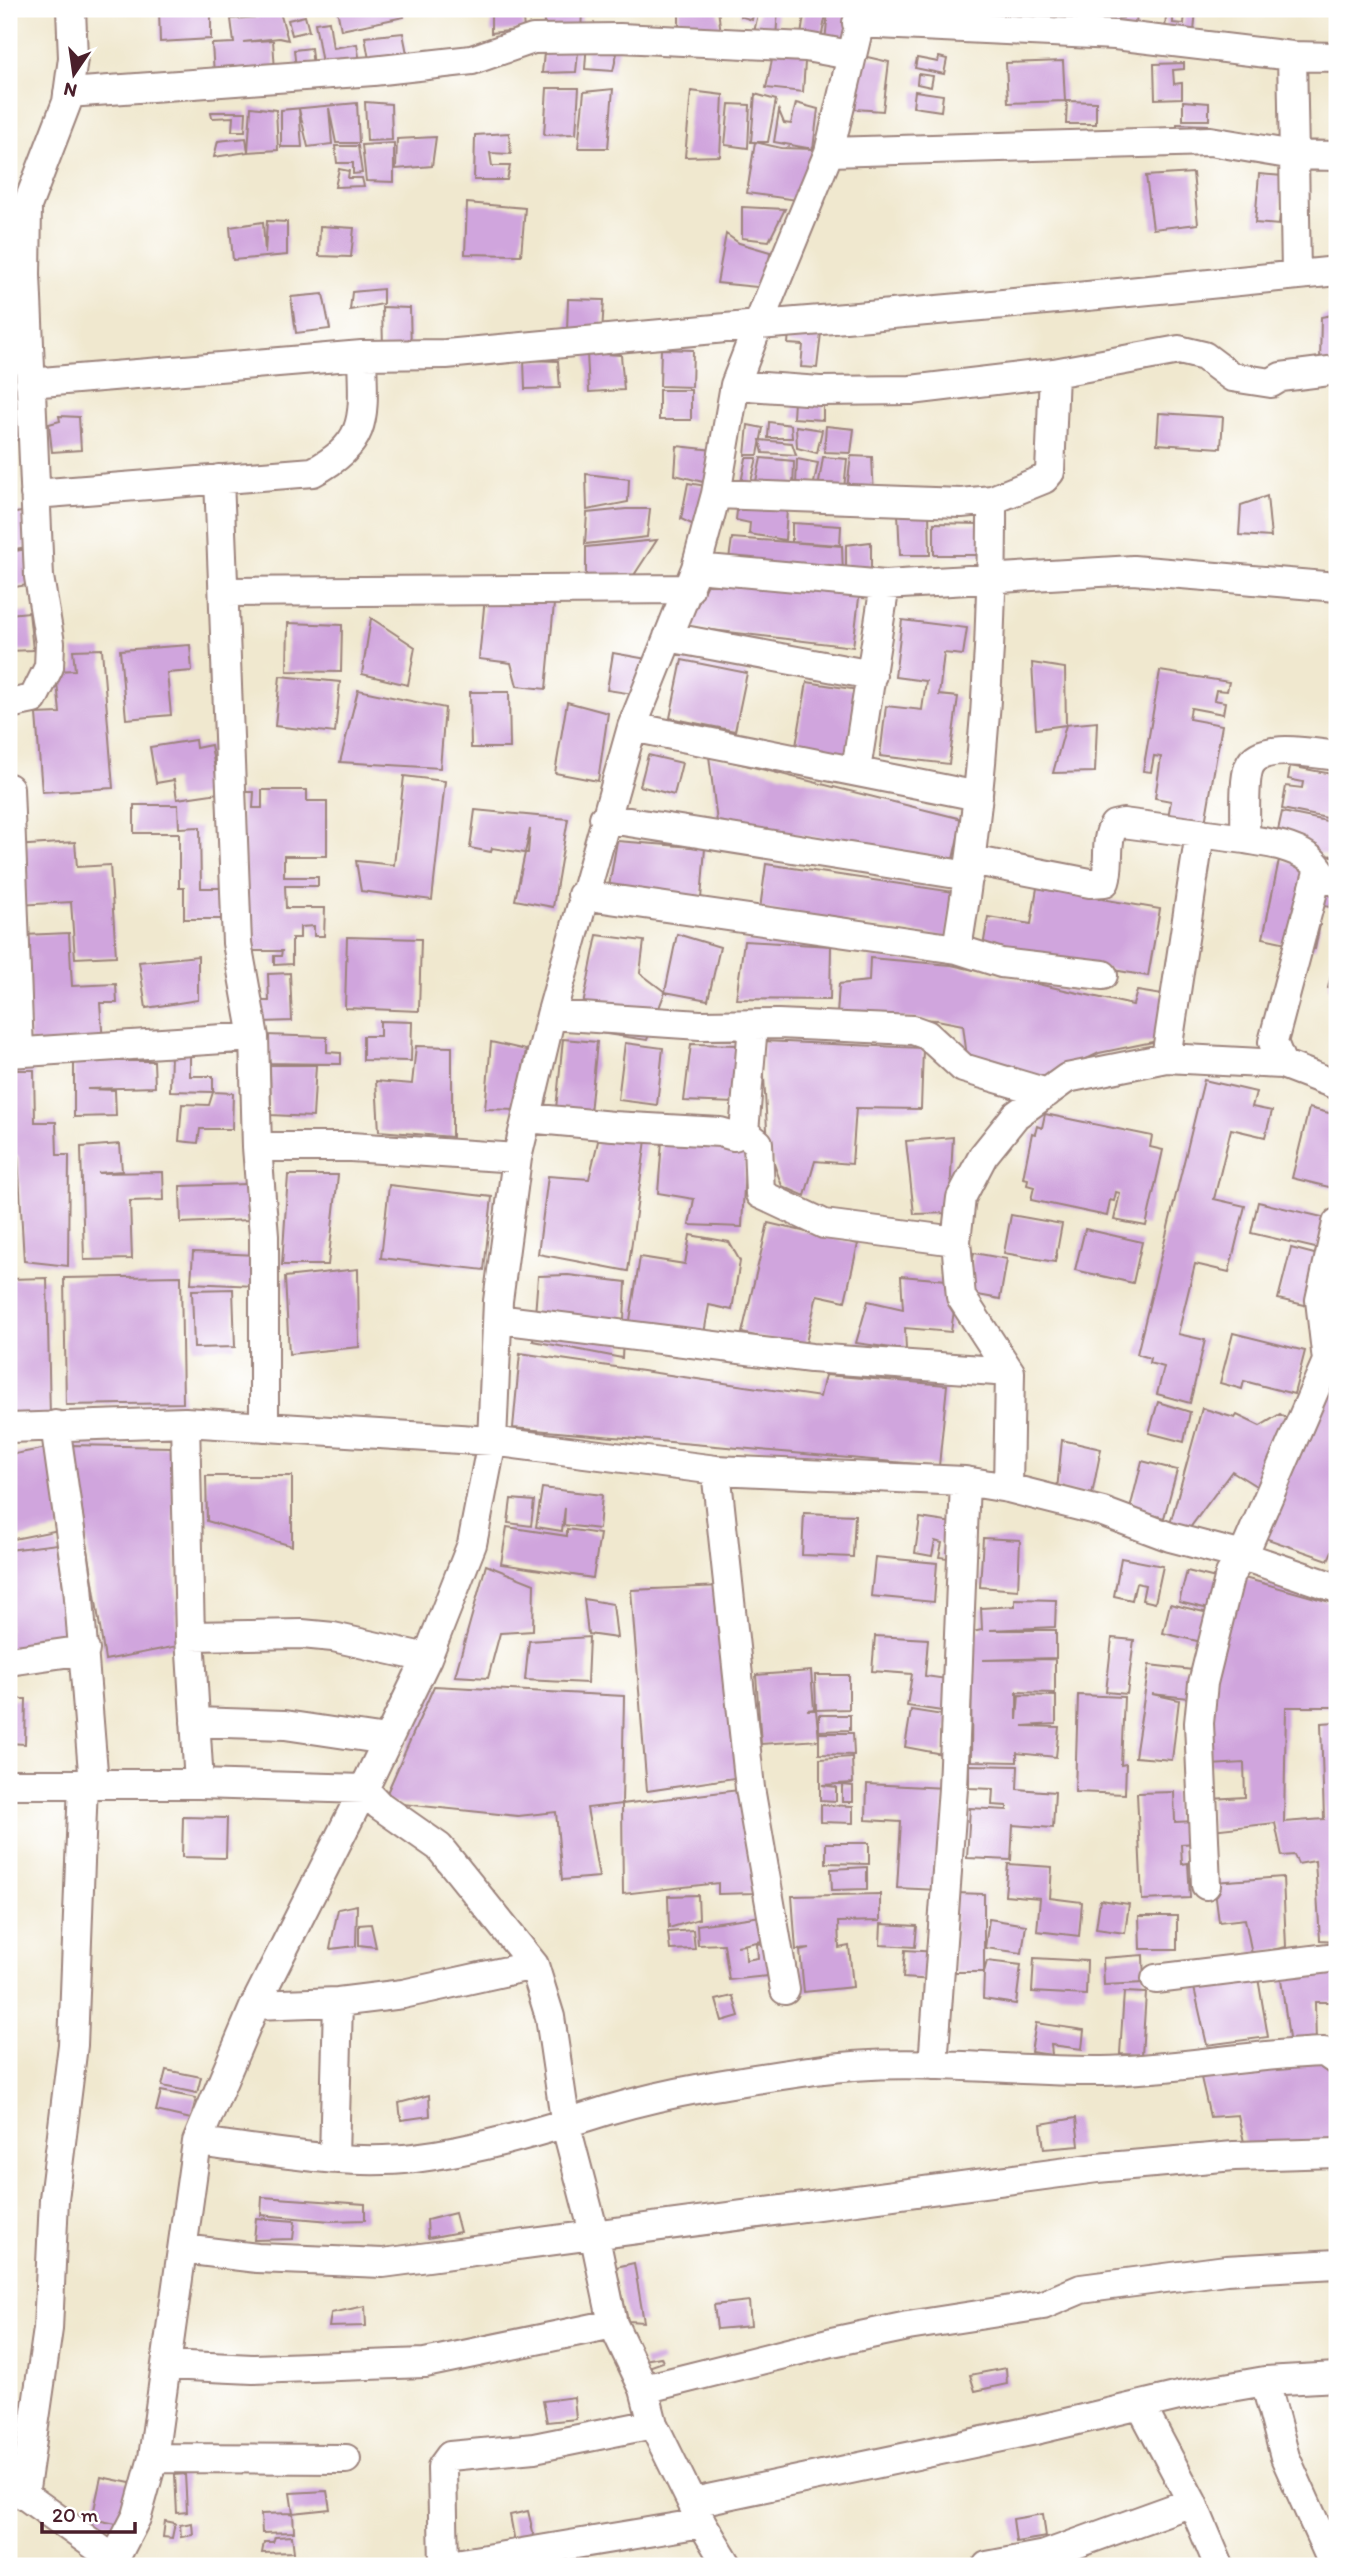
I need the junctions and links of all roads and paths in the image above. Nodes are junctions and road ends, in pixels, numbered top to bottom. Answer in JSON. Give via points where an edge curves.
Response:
{"nodes":[{"id":1,"x":71,"y":9,"type":"edge"},
{"id":2,"x":860,"y":16,"type":"edge"},
{"id":3,"x":850,"y":55,"type":"junction"},
{"id":4,"x":1292,"y":56,"type":"junction"},
{"id":5,"x":1337,"y":57,"type":"edge"},
{"id":6,"x":68,"y":93,"type":"junction"},
{"id":7,"x":830,"y":152,"type":"junction"},
{"id":8,"x":1294,"y":155,"type":"junction"},
{"id":9,"x":1337,"y":156,"type":"edge"},
{"id":10,"x":18,"y":206,"type":"edge"},
{"id":11,"x":1337,"y":271,"type":"edge"},
{"id":12,"x":1296,"y":274,"type":"junction"},
{"id":13,"x":758,"y":325,"type":"junction"},
{"id":14,"x":362,"y":355,"type":"junction"},
{"id":15,"x":1337,"y":370,"type":"edge"},
{"id":16,"x":1054,"y":373,"type":"junction"},
{"id":17,"x":30,"y":383,"type":"junction"},
{"id":18,"x":735,"y":385,"type":"junction"},
{"id":19,"x":219,"y":479,"type":"junction"},
{"id":20,"x":35,"y":494,"type":"junction"},
{"id":21,"x":716,"y":494,"type":"junction"},
{"id":22,"x":992,"y":500,"type":"junction"},
{"id":23,"x":692,"y":578,"type":"junction"},
{"id":24,"x":992,"y":581,"type":"junction"},
{"id":25,"x":885,"y":585,"type":"junction"},
{"id":26,"x":1337,"y":587,"type":"edge"},
{"id":27,"x":224,"y":592,"type":"junction"},
{"id":28,"x":667,"y":637,"type":"junction"},
{"id":29,"x":872,"y":675,"type":"junction"},
{"id":30,"x":9,"y":704,"type":"edge"},
{"id":31,"x":632,"y":726,"type":"junction"},
{"id":32,"x":1337,"y":756,"type":"edge"},
{"id":33,"x":856,"y":770,"type":"junction"},
{"id":34,"x":9,"y":788,"type":"edge"},
{"id":35,"x":978,"y":796,"type":"junction"},
{"id":36,"x":604,"y":818,"type":"junction"},
{"id":37,"x":1200,"y":833,"type":"junction"},
{"id":38,"x":1245,"y":839,"type":"junction"},
{"id":39,"x":970,"y":868,"type":"junction"},
{"id":40,"x":1328,"y":877,"type":"edge"},
{"id":41,"x":582,"y":895,"type":"junction"},
{"id":42,"x":957,"y":949,"type":"junction"},
{"id":43,"x":1103,"y":975,"type":"dead end"},
{"id":44,"x":551,"y":1015,"type":"junction"},
{"id":45,"x":753,"y":1025,"type":"junction"},
{"id":46,"x":254,"y":1037,"type":"junction"},
{"id":47,"x":14,"y":1052,"type":"edge"},
{"id":48,"x":1166,"y":1058,"type":"junction"},
{"id":49,"x":1282,"y":1063,"type":"junction"},
{"id":50,"x":1337,"y":1085,"type":"edge"},
{"id":51,"x":1048,"y":1093,"type":"junction"},
{"id":52,"x":527,"y":1118,"type":"junction"},
{"id":53,"x":744,"y":1132,"type":"junction"},
{"id":54,"x":257,"y":1147,"type":"junction"},
{"id":55,"x":517,"y":1158,"type":"junction"},
{"id":56,"x":1337,"y":1223,"type":"edge"},
{"id":57,"x":956,"y":1241,"type":"junction"},
{"id":58,"x":498,"y":1319,"type":"junction"},
{"id":59,"x":1332,"y":1353,"type":"edge"},
{"id":60,"x":1010,"y":1372,"type":"junction"},
{"id":61,"x":185,"y":1422,"type":"junction"},
{"id":62,"x":55,"y":1425,"type":"junction"},
{"id":63,"x":264,"y":1427,"type":"junction"},
{"id":64,"x":9,"y":1428,"type":"edge"},
{"id":65,"x":492,"y":1441,"type":"junction"},
{"id":66,"x":716,"y":1470,"type":"junction"},
{"id":67,"x":965,"y":1481,"type":"junction"},
{"id":68,"x":1008,"y":1488,"type":"junction"},
{"id":69,"x":1243,"y":1556,"type":"junction"},
{"id":70,"x":1337,"y":1588,"type":"edge"},
{"id":71,"x":190,"y":1636,"type":"junction"},
{"id":72,"x":85,"y":1650,"type":"junction"},
{"id":73,"x":427,"y":1658,"type":"junction"},
{"id":74,"x":9,"y":1661,"type":"edge"},
{"id":75,"x":195,"y":1722,"type":"junction"},
{"id":76,"x":386,"y":1740,"type":"junction"},
{"id":77,"x":9,"y":1784,"type":"edge"},
{"id":78,"x":89,"y":1784,"type":"junction"},
{"id":79,"x":199,"y":1784,"type":"junction"},
{"id":80,"x":364,"y":1789,"type":"junction"},
{"id":81,"x":1206,"y":1885,"type":"dead end"},
{"id":82,"x":1337,"y":1956,"type":"edge"},
{"id":83,"x":534,"y":1965,"type":"junction"},
{"id":84,"x":1156,"y":1979,"type":"dead end"},
{"id":85,"x":785,"y":1990,"type":"dead end"},
{"id":86,"x":338,"y":2002,"type":"junction"},
{"id":87,"x":255,"y":2005,"type":"junction"},
{"id":88,"x":1337,"y":2061,"type":"edge"},
{"id":89,"x":933,"y":2064,"type":"junction"},
{"id":90,"x":566,"y":2126,"type":"junction"},
{"id":91,"x":197,"y":2142,"type":"junction"},
{"id":92,"x":1337,"y":2153,"type":"edge"},
{"id":93,"x":334,"y":2158,"type":"junction"},
{"id":94,"x":594,"y":2233,"type":"junction"},
{"id":95,"x":183,"y":2249,"type":"junction"},
{"id":96,"x":1337,"y":2264,"type":"edge"},
{"id":97,"x":613,"y":2324,"type":"junction"},
{"id":98,"x":166,"y":2365,"type":"junction"},
{"id":99,"x":1337,"y":2378,"type":"edge"},
{"id":100,"x":1265,"y":2381,"type":"junction"},
{"id":101,"x":643,"y":2389,"type":"junction"},
{"id":102,"x":1141,"y":2406,"type":"junction"},
{"id":103,"x":653,"y":2424,"type":"junction"},
{"id":104,"x":153,"y":2458,"type":"junction"},
{"id":105,"x":346,"y":2459,"type":"dead end"},
{"id":106,"x":16,"y":2490,"type":"edge"},
{"id":107,"x":1192,"y":2502,"type":"junction"},
{"id":108,"x":698,"y":2512,"type":"junction"},
{"id":109,"x":113,"y":2563,"type":"edge"},
{"id":110,"x":444,"y":2566,"type":"edge"},
{"id":111,"x":728,"y":2566,"type":"edge"},
{"id":112,"x":987,"y":2566,"type":"edge"},
{"id":113,"x":1219,"y":2566,"type":"edge"},
{"id":114,"x":1334,"y":2566,"type":"edge"}],
"edges":[{"from":1,"to":6,"type":"street","via":[[73,58]]},
{"from":2,"to":3,"type":"street"},
{"from":2,"to":4,"type":"street","via":[[1115,35]]},
{"from":3,"to":6,"type":"street","via":[[806,47],[620,38],[533,39],[472,60]]},
{"from":3,"to":7,"type":"street"},
{"from":4,"to":5,"type":"street"},
{"from":4,"to":8,"type":"street"},
{"from":6,"to":10,"type":"street"},
{"from":7,"to":8,"type":"street","via":[[1210,141]]},
{"from":7,"to":13,"type":"street"},
{"from":8,"to":9,"type":"street"},
{"from":8,"to":12,"type":"street"},
{"from":10,"to":17,"type":"street"},
{"from":11,"to":12,"type":"street"},
{"from":12,"to":13,"type":"street","via":[[973,309]]},
{"from":13,"to":14,"type":"street","via":[[446,355]]},
{"from":13,"to":18,"type":"street"},
{"from":14,"to":17,"type":"street"},
{"from":14,"to":19,"type":"street","via":[[363,413],[353,444],[336,460],[313,472]]},
{"from":15,"to":16,"type":"street","via":[[1281,377],[1271,383],[1233,377],[1204,356],[1180,350]]},
{"from":16,"to":18,"type":"street","via":[[911,390],[820,391]]},
{"from":16,"to":22,"type":"street","via":[[1050,472],[1044,479]]},
{"from":17,"to":20,"type":"street"},
{"from":18,"to":21,"type":"street"},
{"from":19,"to":20,"type":"street"},
{"from":19,"to":27,"type":"street"},
{"from":20,"to":30,"type":"street","via":[[49,667],[33,699]]},
{"from":21,"to":22,"type":"street","via":[[872,501]]},
{"from":21,"to":23,"type":"street"},
{"from":22,"to":24,"type":"street"},
{"from":23,"to":25,"type":"street"},
{"from":23,"to":27,"type":"street"},
{"from":23,"to":28,"type":"street"},
{"from":24,"to":25,"type":"street"},
{"from":24,"to":26,"type":"street","via":[[1133,570]]},
{"from":24,"to":35,"type":"street"},
{"from":25,"to":29,"type":"street"},
{"from":27,"to":46,"type":"street","via":[[237,943]]},
{"from":28,"to":29,"type":"street"},
{"from":28,"to":31,"type":"street"},
{"from":29,"to":33,"type":"street"},
{"from":31,"to":33,"type":"street"},
{"from":31,"to":36,"type":"street"},
{"from":32,"to":38,"type":"street","via":[[1270,751],[1256,756],[1248,767]]},
{"from":33,"to":35,"type":"street"},
{"from":34,"to":47,"type":"street"},
{"from":35,"to":39,"type":"street"},
{"from":36,"to":39,"type":"street"},
{"from":36,"to":41,"type":"street"},
{"from":37,"to":38,"type":"street"},
{"from":37,"to":39,"type":"street","via":[[1124,822],[1114,825],[1108,834],[1110,865],[1105,882]]},
{"from":37,"to":48,"type":"street"},
{"from":38,"to":40,"type":"street","via":[[1292,848],[1313,860]]},
{"from":39,"to":42,"type":"street"},
{"from":40,"to":49,"type":"street","via":[[1273,1042]]},
{"from":41,"to":42,"type":"street"},
{"from":41,"to":44,"type":"street"},
{"from":42,"to":43,"type":"street","via":[[1001,963]]},
{"from":44,"to":45,"type":"street"},
{"from":44,"to":52,"type":"street"},
{"from":45,"to":51,"type":"street","via":[[913,1030],[927,1035],[962,1068]]},
{"from":45,"to":53,"type":"street"},
{"from":46,"to":47,"type":"street"},
{"from":46,"to":54,"type":"street"},
{"from":48,"to":49,"type":"street"},
{"from":48,"to":51,"type":"street","via":[[1067,1078]]},
{"from":49,"to":50,"type":"street"},
{"from":51,"to":57,"type":"street","via":[[1016,1115],[983,1156],[961,1198]]},
{"from":52,"to":53,"type":"street","via":[[734,1136]]},
{"from":52,"to":55,"type":"street"},
{"from":53,"to":57,"type":"street","via":[[758,1143],[760,1194],[824,1224]]},
{"from":54,"to":55,"type":"street","via":[[351,1147]]},
{"from":54,"to":63,"type":"street","via":[[264,1236]]},
{"from":55,"to":58,"type":"street"},
{"from":56,"to":59,"type":"street","via":[[1320,1300]]},
{"from":57,"to":60,"type":"street","via":[[961,1297]]},
{"from":58,"to":60,"type":"street","via":[[811,1358]]},
{"from":58,"to":65,"type":"street"},
{"from":59,"to":69,"type":"street"},
{"from":60,"to":68,"type":"street"},
{"from":61,"to":62,"type":"street"},
{"from":61,"to":63,"type":"street"},
{"from":61,"to":71,"type":"street"},
{"from":62,"to":64,"type":"street"},
{"from":62,"to":72,"type":"street"},
{"from":63,"to":65,"type":"street"},
{"from":65,"to":66,"type":"street"},
{"from":65,"to":73,"type":"street","via":[[472,1544]]},
{"from":66,"to":67,"type":"street"},
{"from":66,"to":85,"type":"street","via":[[750,1788]]},
{"from":67,"to":68,"type":"street"},
{"from":67,"to":89,"type":"street","via":[[953,1788]]},
{"from":68,"to":69,"type":"street"},
{"from":69,"to":70,"type":"street"},
{"from":69,"to":81,"type":"street","via":[[1230,1574],[1203,1684],[1199,1723]]},
{"from":71,"to":73,"type":"street","via":[[312,1635]]},
{"from":71,"to":75,"type":"street"},
{"from":72,"to":74,"type":"street"},
{"from":72,"to":78,"type":"street"},
{"from":73,"to":76,"type":"street"},
{"from":75,"to":76,"type":"street","via":[[285,1725]]},
{"from":75,"to":79,"type":"street"},
{"from":76,"to":80,"type":"street"},
{"from":77,"to":78,"type":"street"},
{"from":78,"to":79,"type":"street"},
{"from":78,"to":106,"type":"street","via":[[73,2045],[54,2199],[48,2329]]},
{"from":79,"to":80,"type":"street"},
{"from":80,"to":83,"type":"street","via":[[439,1847]]},
{"from":80,"to":87,"type":"street"},
{"from":82,"to":84,"type":"street"},
{"from":83,"to":86,"type":"street","via":[[403,1994]]},
{"from":83,"to":90,"type":"street","via":[[550,2017]]},
{"from":86,"to":87,"type":"street"},
{"from":86,"to":93,"type":"street"},
{"from":87,"to":91,"type":"street"},
{"from":88,"to":89,"type":"street","via":[[1324,2052],[1104,2071]]},
{"from":89,"to":90,"type":"street","via":[[818,2069],[717,2086],[610,2110]]},
{"from":90,"to":93,"type":"street","via":[[413,2158]]},
{"from":90,"to":94,"type":"street"},
{"from":91,"to":93,"type":"street"},
{"from":91,"to":95,"type":"street"},
{"from":92,"to":94,"type":"street","via":[[1097,2168]]},
{"from":94,"to":95,"type":"street","via":[[383,2263],[257,2258]]},
{"from":94,"to":97,"type":"street"},
{"from":95,"to":98,"type":"street"},
{"from":96,"to":101,"type":"street","via":[[1226,2270],[1081,2289],[1043,2305],[908,2326]]},
{"from":97,"to":98,"type":"street","via":[[425,2362],[253,2369]]},
{"from":97,"to":101,"type":"street"},
{"from":98,"to":104,"type":"street"},
{"from":99,"to":100,"type":"street"},
{"from":100,"to":102,"type":"street"},
{"from":100,"to":114,"type":"street","via":[[1285,2457]]},
{"from":101,"to":103,"type":"street"},
{"from":102,"to":107,"type":"street"},
{"from":102,"to":108,"type":"street"},
{"from":103,"to":108,"type":"street"},
{"from":103,"to":110,"type":"street","via":[[534,2448],[450,2456],[442,2467]]},
{"from":104,"to":105,"type":"street"},
{"from":104,"to":109,"type":"street","via":[[137,2516]]},
{"from":106,"to":109,"type":"street"},
{"from":107,"to":112,"type":"street","via":[[1056,2552]]},
{"from":107,"to":113,"type":"street"},
{"from":108,"to":110,"type":"street"},
{"from":108,"to":111,"type":"street"}]}
